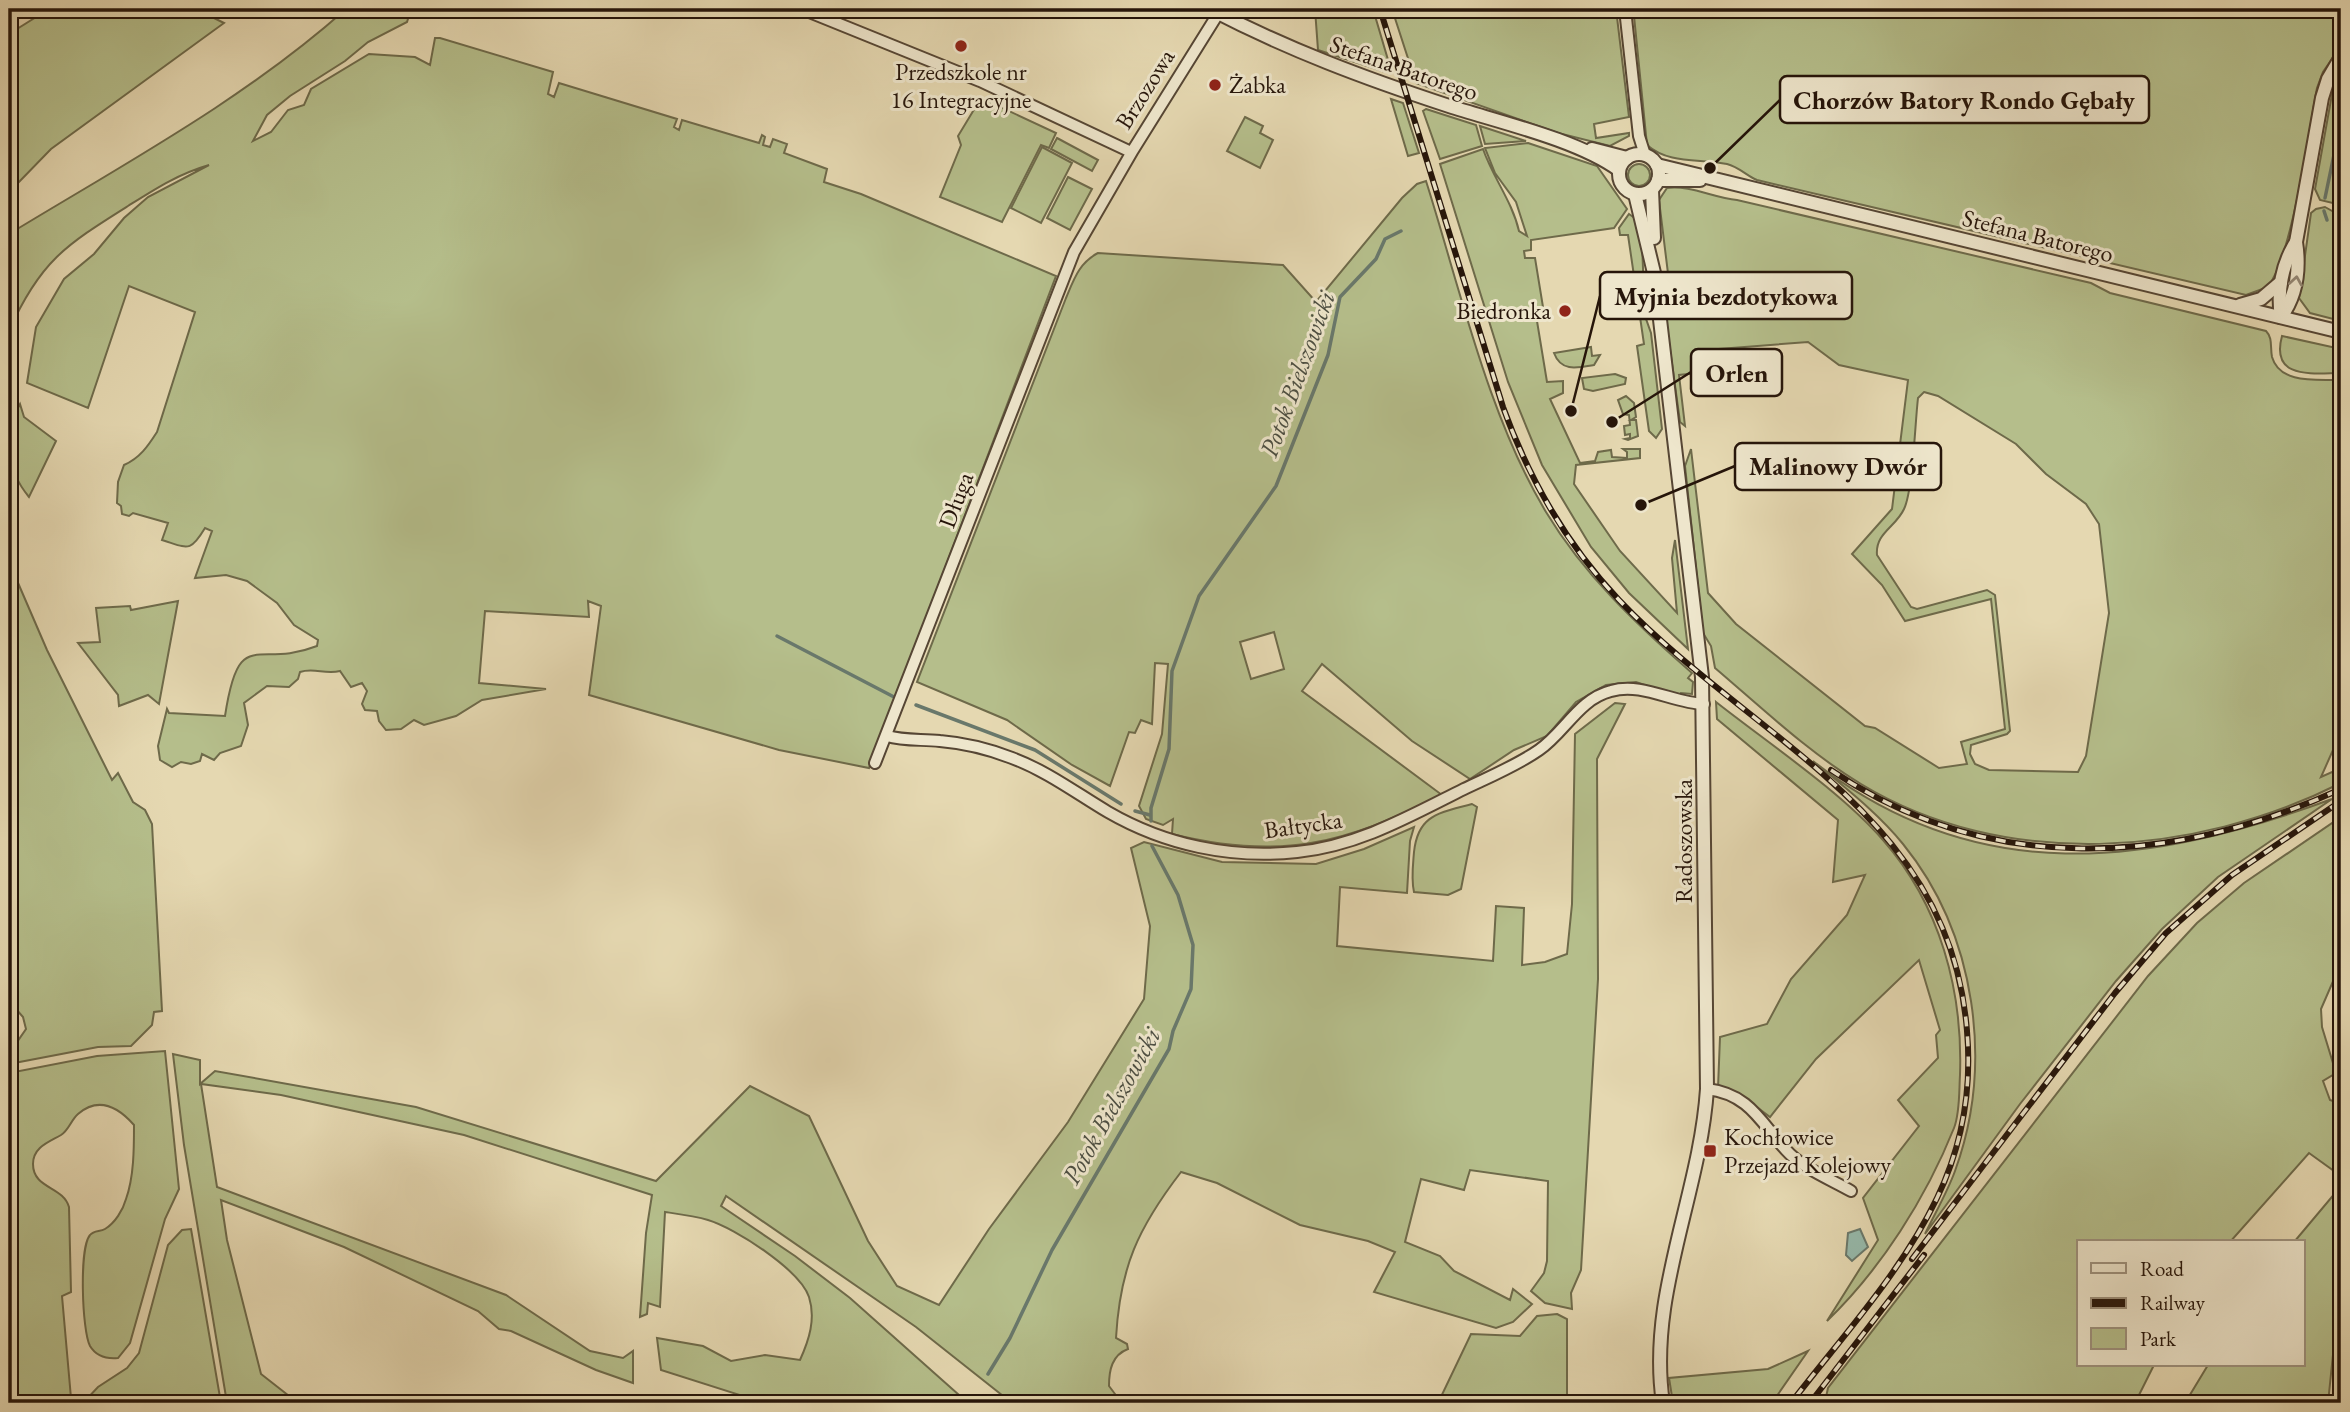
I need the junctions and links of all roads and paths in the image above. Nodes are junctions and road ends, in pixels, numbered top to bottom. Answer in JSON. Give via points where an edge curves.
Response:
{"nodes":[{"id":1,"x":20,"y":9,"type":"edge"},
{"id":2,"x":802,"y":9,"type":"edge"},
{"id":3,"x":1625,"y":9,"type":"edge"},
{"id":4,"x":1216,"y":10,"type":"edge"},
{"id":5,"x":9,"y":16,"type":"edge"},
{"id":6,"x":2341,"y":57,"type":"edge"},
{"id":7,"x":1550,"y":139,"type":"junction"},
{"id":8,"x":1131,"y":152,"type":"junction"},
{"id":9,"x":1636,"y":156,"type":"junction"},
{"id":10,"x":1657,"y":164,"type":"junction"},
{"id":11,"x":1619,"y":170,"type":"junction"},
{"id":12,"x":1724,"y":182,"type":"junction"},
{"id":13,"x":1655,"y":185,"type":"junction"},
{"id":14,"x":1635,"y":194,"type":"junction"},
{"id":15,"x":2296,"y":242,"type":"junction"},
{"id":16,"x":1074,"y":252,"type":"joint"},
{"id":17,"x":1655,"y":277,"type":"junction"},
{"id":18,"x":2281,"y":282,"type":"junction"},
{"id":19,"x":2236,"y":306,"type":"junction"},
{"id":20,"x":2281,"y":317,"type":"junction"},
{"id":21,"x":2341,"y":332,"type":"edge"},
{"id":22,"x":1704,"y":704,"type":"junction"},
{"id":23,"x":887,"y":736,"type":"junction"},
{"id":24,"x":876,"y":763,"type":"dead end"},
{"id":25,"x":1707,"y":1089,"type":"junction"},
{"id":26,"x":1851,"y":1191,"type":"dead end"},
{"id":27,"x":1663,"y":1403,"type":"edge"}],
"edges":[{"from":1,"to":5,"type":"street"},
{"from":2,"to":8,"type":"street","name":"Brzozowa","via":[[981,81]]},
{"from":3,"to":9,"type":"street","via":[[1639,136]]},
{"from":4,"to":7,"type":"street","name":"Stefana Batorego","via":[[1311,59]]},
{"from":4,"to":8,"type":"street","name":"Brzozowa"},
{"from":6,"to":15,"type":"street","via":[[2322,98]]},
{"from":7,"to":9,"type":"street","name":"Stefana Batorego"},
{"from":7,"to":11,"type":"street","name":"Stefana Batorego"},
{"from":8,"to":16,"type":"street","name":"Brzozowa"},
{"from":9,"to":10,"type":"street"},
{"from":9,"to":11,"type":"street"},
{"from":10,"to":12,"type":"street","name":"Stefana Batorego"},
{"from":10,"to":13,"type":"street"},
{"from":11,"to":14,"type":"street","via":[[1624,188]]},
{"from":12,"to":13,"type":"street","name":"Stefana Batorego"},
{"from":12,"to":19,"type":"street","name":"Stefana Batorego"},
{"from":13,"to":14,"type":"street"},
{"from":13,"to":17,"type":"street","name":"Radoszowska"},
{"from":14,"to":17,"type":"street","name":"Radoszowska"},
{"from":15,"to":18,"type":"street","via":[[2286,257]]},
{"from":20,"to":15,"type":"street","one_way":true,"via":[[2294,291]]},
{"from":16,"to":23,"type":"street","name":"Długa"},
{"from":17,"to":22,"type":"street","name":"Radoszowska"},
{"from":18,"to":19,"type":"street","via":[[2261,299]]},
{"from":18,"to":20,"type":"street"},
{"from":19,"to":20,"type":"street","name":"Stefana Batorego"},
{"from":20,"to":21,"type":"street","name":"Stefana Batorego"},
{"from":22,"to":23,"type":"street","name":"Bałtycka","via":[[1674,701],[1636,689],[1602,693],[1540,749],[1394,824],[1342,844],[1263,854],[1213,850],[1153,833],[1044,772],[993,751]]},
{"from":22,"to":25,"type":"street","name":"Radoszowska"},
{"from":23,"to":24,"type":"street","name":"Długa"},
{"from":25,"to":26,"type":"street","via":[[1748,1106],[1792,1155]]},
{"from":25,"to":27,"type":"street","name":"Radoszowska","via":[[1696,1168],[1661,1322]]}]}
